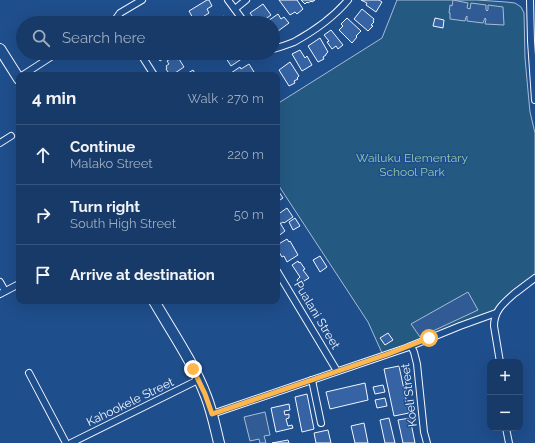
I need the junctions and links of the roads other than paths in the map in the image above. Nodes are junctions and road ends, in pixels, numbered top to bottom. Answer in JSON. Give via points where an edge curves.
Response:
{"nodes":[{"id":1,"x":142,"y":0,"type":"edge"},
{"id":2,"x":228,"y":0,"type":"edge"},
{"id":3,"x":246,"y":0,"type":"edge"},
{"id":4,"x":348,"y":0,"type":"edge"},
{"id":5,"x":530,"y":0,"type":"edge"},
{"id":6,"x":234,"y":9,"type":"junction"},
{"id":7,"x":119,"y":16,"type":"edge"},
{"id":8,"x":240,"y":16,"type":"edge"},
{"id":9,"x":280,"y":46,"type":"edge"},
{"id":10,"x":0,"y":50,"type":"edge"},
{"id":11,"x":46,"y":60,"type":"edge"},
{"id":12,"x":144,"y":60,"type":"edge"},
{"id":13,"x":16,"y":72,"type":"edge"},
{"id":14,"x":28,"y":72,"type":"edge"},
{"id":15,"x":152,"y":72,"type":"edge"},
{"id":16,"x":534,"y":78,"type":"edge"},
{"id":17,"x":535,"y":100,"type":"edge"},
{"id":18,"x":11,"y":136,"type":"dead end"},
{"id":19,"x":0,"y":143,"type":"edge"},
{"id":20,"x":280,"y":276,"type":"edge"},
{"id":21,"x":535,"y":278,"type":"edge"},
{"id":22,"x":0,"y":282,"type":"edge"},
{"id":23,"x":16,"y":286,"type":"edge"},
{"id":24,"x":3,"y":293,"type":"edge"},
{"id":25,"x":156,"y":304,"type":"edge"},
{"id":26,"x":496,"y":313,"type":"junction"},
{"id":27,"x":411,"y":346,"type":"junction"},
{"id":28,"x":500,"y":359,"type":"edge"},
{"id":29,"x":337,"y":372,"type":"junction"},
{"id":30,"x":29,"y":373,"type":"dead end"},
{"id":31,"x":198,"y":380,"type":"junction"},
{"id":32,"x":312,"y":380,"type":"junction"},
{"id":33,"x":212,"y":414,"type":"junction"},
{"id":34,"x":321,"y":423,"type":"dead end"},
{"id":35,"x":506,"y":431,"type":"edge"},
{"id":36,"x":80,"y":441,"type":"edge"},
{"id":37,"x":66,"y":443,"type":"edge"},
{"id":38,"x":71,"y":443,"type":"edge"},
{"id":39,"x":219,"y":443,"type":"edge"},
{"id":40,"x":427,"y":443,"type":"edge"},
{"id":41,"x":508,"y":443,"type":"edge"}],
"edges":[{"from":1,"to":7,"type":"street"},
{"from":2,"to":6,"type":"street"},
{"from":3,"to":6,"type":"street"},
{"from":4,"to":9,"type":"street","via":[[322,24]]},
{"from":5,"to":16,"type":"street"},
{"from":6,"to":8,"type":"street"},
{"from":10,"to":13,"type":"main road"},
{"from":11,"to":14,"type":"street"},
{"from":12,"to":15,"type":"street"},
{"from":16,"to":17,"type":"street"},
{"from":18,"to":19,"type":"street"},
{"from":20,"to":29,"type":"street","name":"Pualani Street"},
{"from":21,"to":26,"type":"street","via":[[502,304]]},
{"from":22,"to":24,"type":"street"},
{"from":23,"to":24,"type":"street"},
{"from":25,"to":31,"type":"main road"},
{"from":26,"to":27,"type":"street"},
{"from":26,"to":28,"type":"street","via":[[494,326]]},
{"from":27,"to":29,"type":"street"},
{"from":27,"to":40,"type":"street","name":"Koeli Street","via":[[417,364]]},
{"from":29,"to":32,"type":"street"},
{"from":30,"to":37,"type":"street"},
{"from":31,"to":33,"type":"main road"},
{"from":31,"to":36,"type":"street","name":"Kahookele Street"},
{"from":32,"to":33,"type":"street"},
{"from":32,"to":34,"type":"street"},
{"from":33,"to":39,"type":"main road"},
{"from":35,"to":41,"type":"street"},
{"from":36,"to":38,"type":"street","name":"Kahookele Street"}]}
